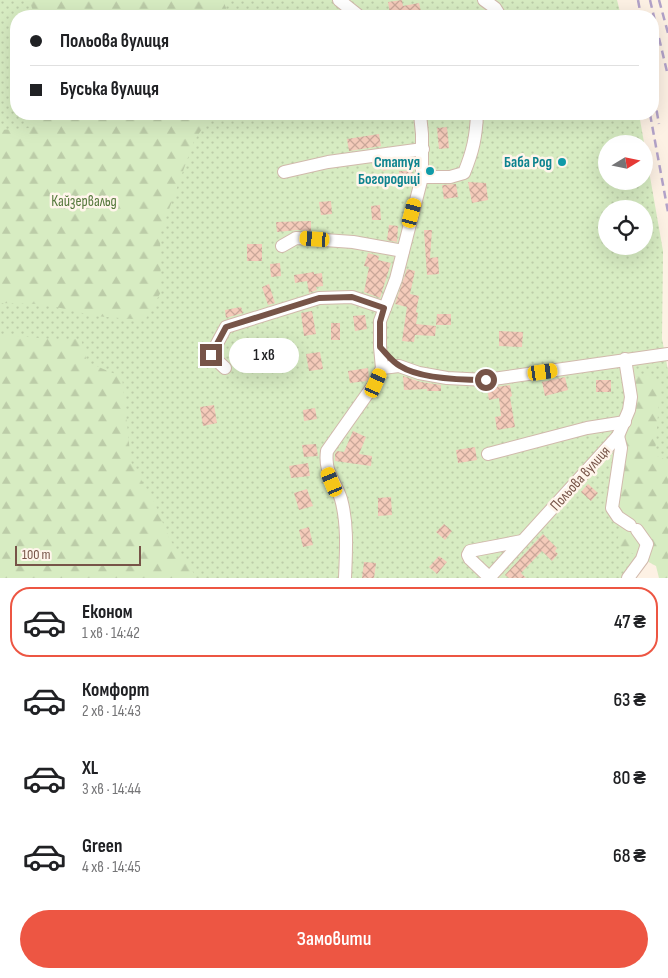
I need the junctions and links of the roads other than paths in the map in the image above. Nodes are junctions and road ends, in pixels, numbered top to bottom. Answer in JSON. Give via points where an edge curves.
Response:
{"nodes":[{"id":1,"x":339,"y":0,"type":"edge"},
{"id":2,"x":484,"y":0,"type":"edge"},
{"id":3,"x":352,"y":10,"type":"edge"},
{"id":4,"x":496,"y":10,"type":"edge"},
{"id":5,"x":420,"y":120,"type":"edge"},
{"id":6,"x":477,"y":120,"type":"edge"},
{"id":7,"x":422,"y":149,"type":"junction"},
{"id":8,"x":284,"y":172,"type":"dead end"},
{"id":9,"x":422,"y":177,"type":"junction"},
{"id":10,"x":282,"y":246,"type":"dead end"},
{"id":11,"x":403,"y":251,"type":"junction"},
{"id":12,"x":384,"y":308,"type":"junction"},
{"id":13,"x":380,"y":347,"type":"junction"},
{"id":14,"x":668,"y":354,"type":"edge"},
{"id":15,"x":626,"y":359,"type":"junction"},
{"id":16,"x":399,"y":366,"type":"junction"},
{"id":17,"x":225,"y":368,"type":"dead end"},
{"id":18,"x":382,"y":368,"type":"junction"},
{"id":19,"x":625,"y":422,"type":"junction"},
{"id":20,"x":516,"y":433,"type":"dead end"},
{"id":21,"x":618,"y":436,"type":"junction"},
{"id":22,"x":527,"y":443,"type":"junction"},
{"id":23,"x":488,"y":454,"type":"dead end"},
{"id":24,"x":522,"y":541,"type":"junction"},
{"id":25,"x":345,"y":578,"type":"edge"},
{"id":26,"x":489,"y":578,"type":"edge"},
{"id":27,"x":628,"y":578,"type":"edge"}],
"edges":[{"from":1,"to":3,"type":"street"},
{"from":2,"to":4,"type":"street"},
{"from":5,"to":7,"type":"street"},
{"from":6,"to":9,"type":"street","via":[[473,153],[464,172]]},
{"from":7,"to":8,"type":"street","via":[[328,162]]},
{"from":7,"to":9,"type":"street"},
{"from":9,"to":11,"type":"street"},
{"from":10,"to":11,"type":"street","via":[[296,238],[353,242]]},
{"from":11,"to":12,"type":"street"},
{"from":12,"to":13,"type":"street","via":[[380,322]]},
{"from":12,"to":17,"type":"street","via":[[352,297],[319,298],[226,327],[211,355]]},
{"from":13,"to":16,"type":"street"},
{"from":13,"to":18,"type":"street"},
{"from":14,"to":15,"type":"street"},
{"from":15,"to":16,"type":"street","via":[[486,380],[447,378]]},
{"from":15,"to":19,"type":"street","name":"Польова вулиця","via":[[630,397]]},
{"from":16,"to":18,"type":"street"},
{"from":18,"to":25,"type":"street","via":[[376,383],[327,451],[328,472],[341,498],[344,515]]},
{"from":19,"to":21,"type":"street","name":"Польова вулиця"},
{"from":19,"to":22,"type":"street"},
{"from":20,"to":22,"type":"street"},
{"from":21,"to":24,"type":"street","name":"Польова вулиця"},
{"from":21,"to":27,"type":"street","via":[[621,448],[612,508],[646,544],[642,559]]},
{"from":22,"to":23,"type":"street"},
{"from":24,"to":26,"type":"street","name":"Польова вулиця"},
{"from":24,"to":26,"type":"street","via":[[470,551],[470,559]]}]}
